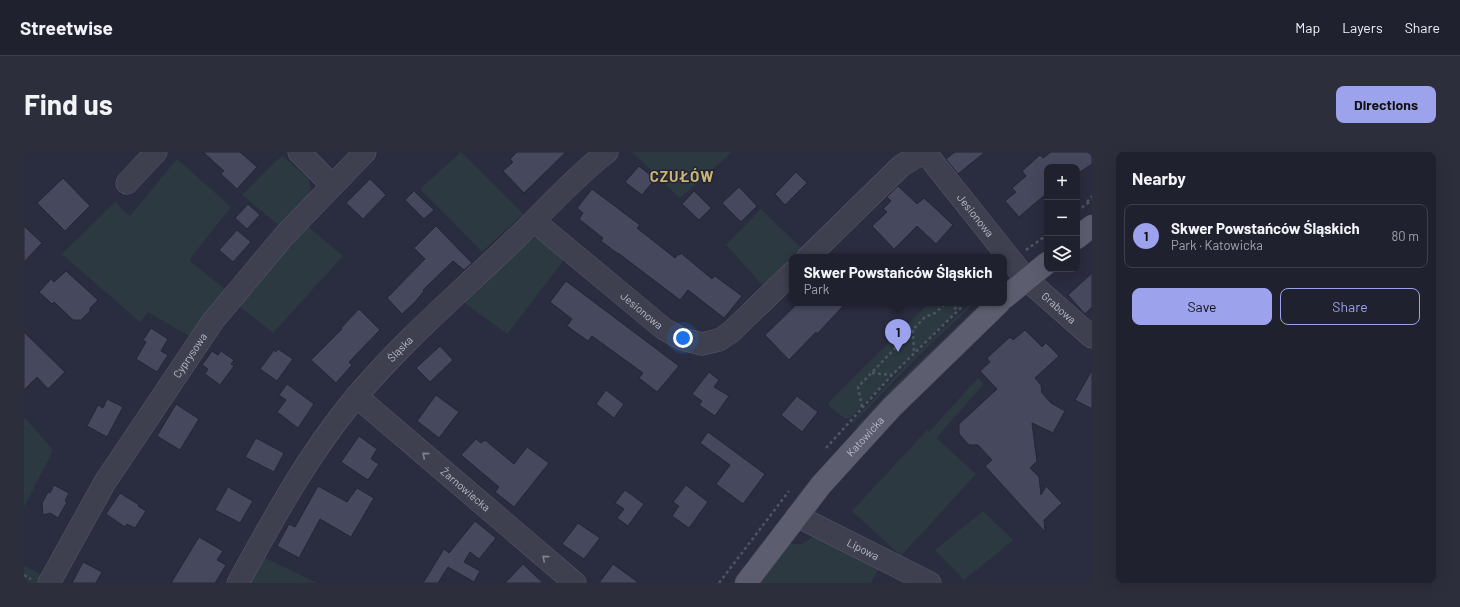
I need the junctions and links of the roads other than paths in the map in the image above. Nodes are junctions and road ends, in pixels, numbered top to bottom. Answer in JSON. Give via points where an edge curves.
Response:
{"nodes":[{"id":1,"x":156,"y":152,"type":"edge"},
{"id":2,"x":299,"y":152,"type":"edge"},
{"id":3,"x":365,"y":152,"type":"edge"},
{"id":4,"x":607,"y":152,"type":"edge"},
{"id":5,"x":924,"y":152,"type":"edge"},
{"id":6,"x":127,"y":183,"type":"dead end"},
{"id":7,"x":332,"y":185,"type":"junction"},
{"id":8,"x":534,"y":221,"type":"junction"},
{"id":9,"x":1092,"y":226,"type":"edge"},
{"id":10,"x":1080,"y":236,"type":"edge"},
{"id":11,"x":811,"y":254,"type":"edge"},
{"id":12,"x":1005,"y":254,"type":"edge"},
{"id":13,"x":1007,"y":256,"type":"edge"},
{"id":14,"x":1044,"y":265,"type":"edge"},
{"id":15,"x":789,"y":276,"type":"edge"},
{"id":16,"x":1026,"y":280,"type":"junction"},
{"id":17,"x":1007,"y":296,"type":"edge"},
{"id":18,"x":996,"y":306,"type":"edge"},
{"id":19,"x":1089,"y":330,"type":"edge"},
{"id":20,"x":356,"y":396,"type":"junction"},
{"id":21,"x":797,"y":516,"type":"junction"},
{"id":22,"x":49,"y":583,"type":"edge"},
{"id":23,"x":238,"y":583,"type":"edge"},
{"id":24,"x":575,"y":583,"type":"edge"},
{"id":25,"x":746,"y":583,"type":"edge"},
{"id":26,"x":930,"y":583,"type":"edge"}],
"edges":[{"from":1,"to":6,"type":"street"},
{"from":2,"to":7,"type":"street"},
{"from":3,"to":7,"type":"street","name":"Cyprysowa"},
{"from":4,"to":8,"type":"street","name":"Śląska"},
{"from":5,"to":11,"type":"street","name":"Jesionowa","via":[[901,166]]},
{"from":5,"to":12,"type":"street","name":"Jesionowa"},
{"from":7,"to":22,"type":"street","name":"Cyprysowa","via":[[284,236],[212,321],[105,482]]},
{"from":8,"to":15,"type":"street","name":"Jesionowa","via":[[664,329],[682,339],[702,344],[719,340],[731,332]]},
{"from":8,"to":20,"type":"street","name":"Śląska","via":[[398,351]]},
{"from":9,"to":10,"type":"main road"},
{"from":13,"to":16,"type":"street","name":"Jesionowa"},
{"from":14,"to":16,"type":"main road"},
{"from":16,"to":17,"type":"main road"},
{"from":16,"to":19,"type":"street","name":"Grabowa"},
{"from":18,"to":21,"type":"main road","name":"Katowicka","via":[[892,407]]},
{"from":20,"to":23,"type":"street","name":"Śląska","via":[[276,513]]},
{"from":24,"to":20,"type":"street","name":"Żarnowiecka","one_way":true},
{"from":21,"to":25,"type":"main road","name":"Katowicka"},
{"from":21,"to":26,"type":"street","name":"Lipowa"}]}
